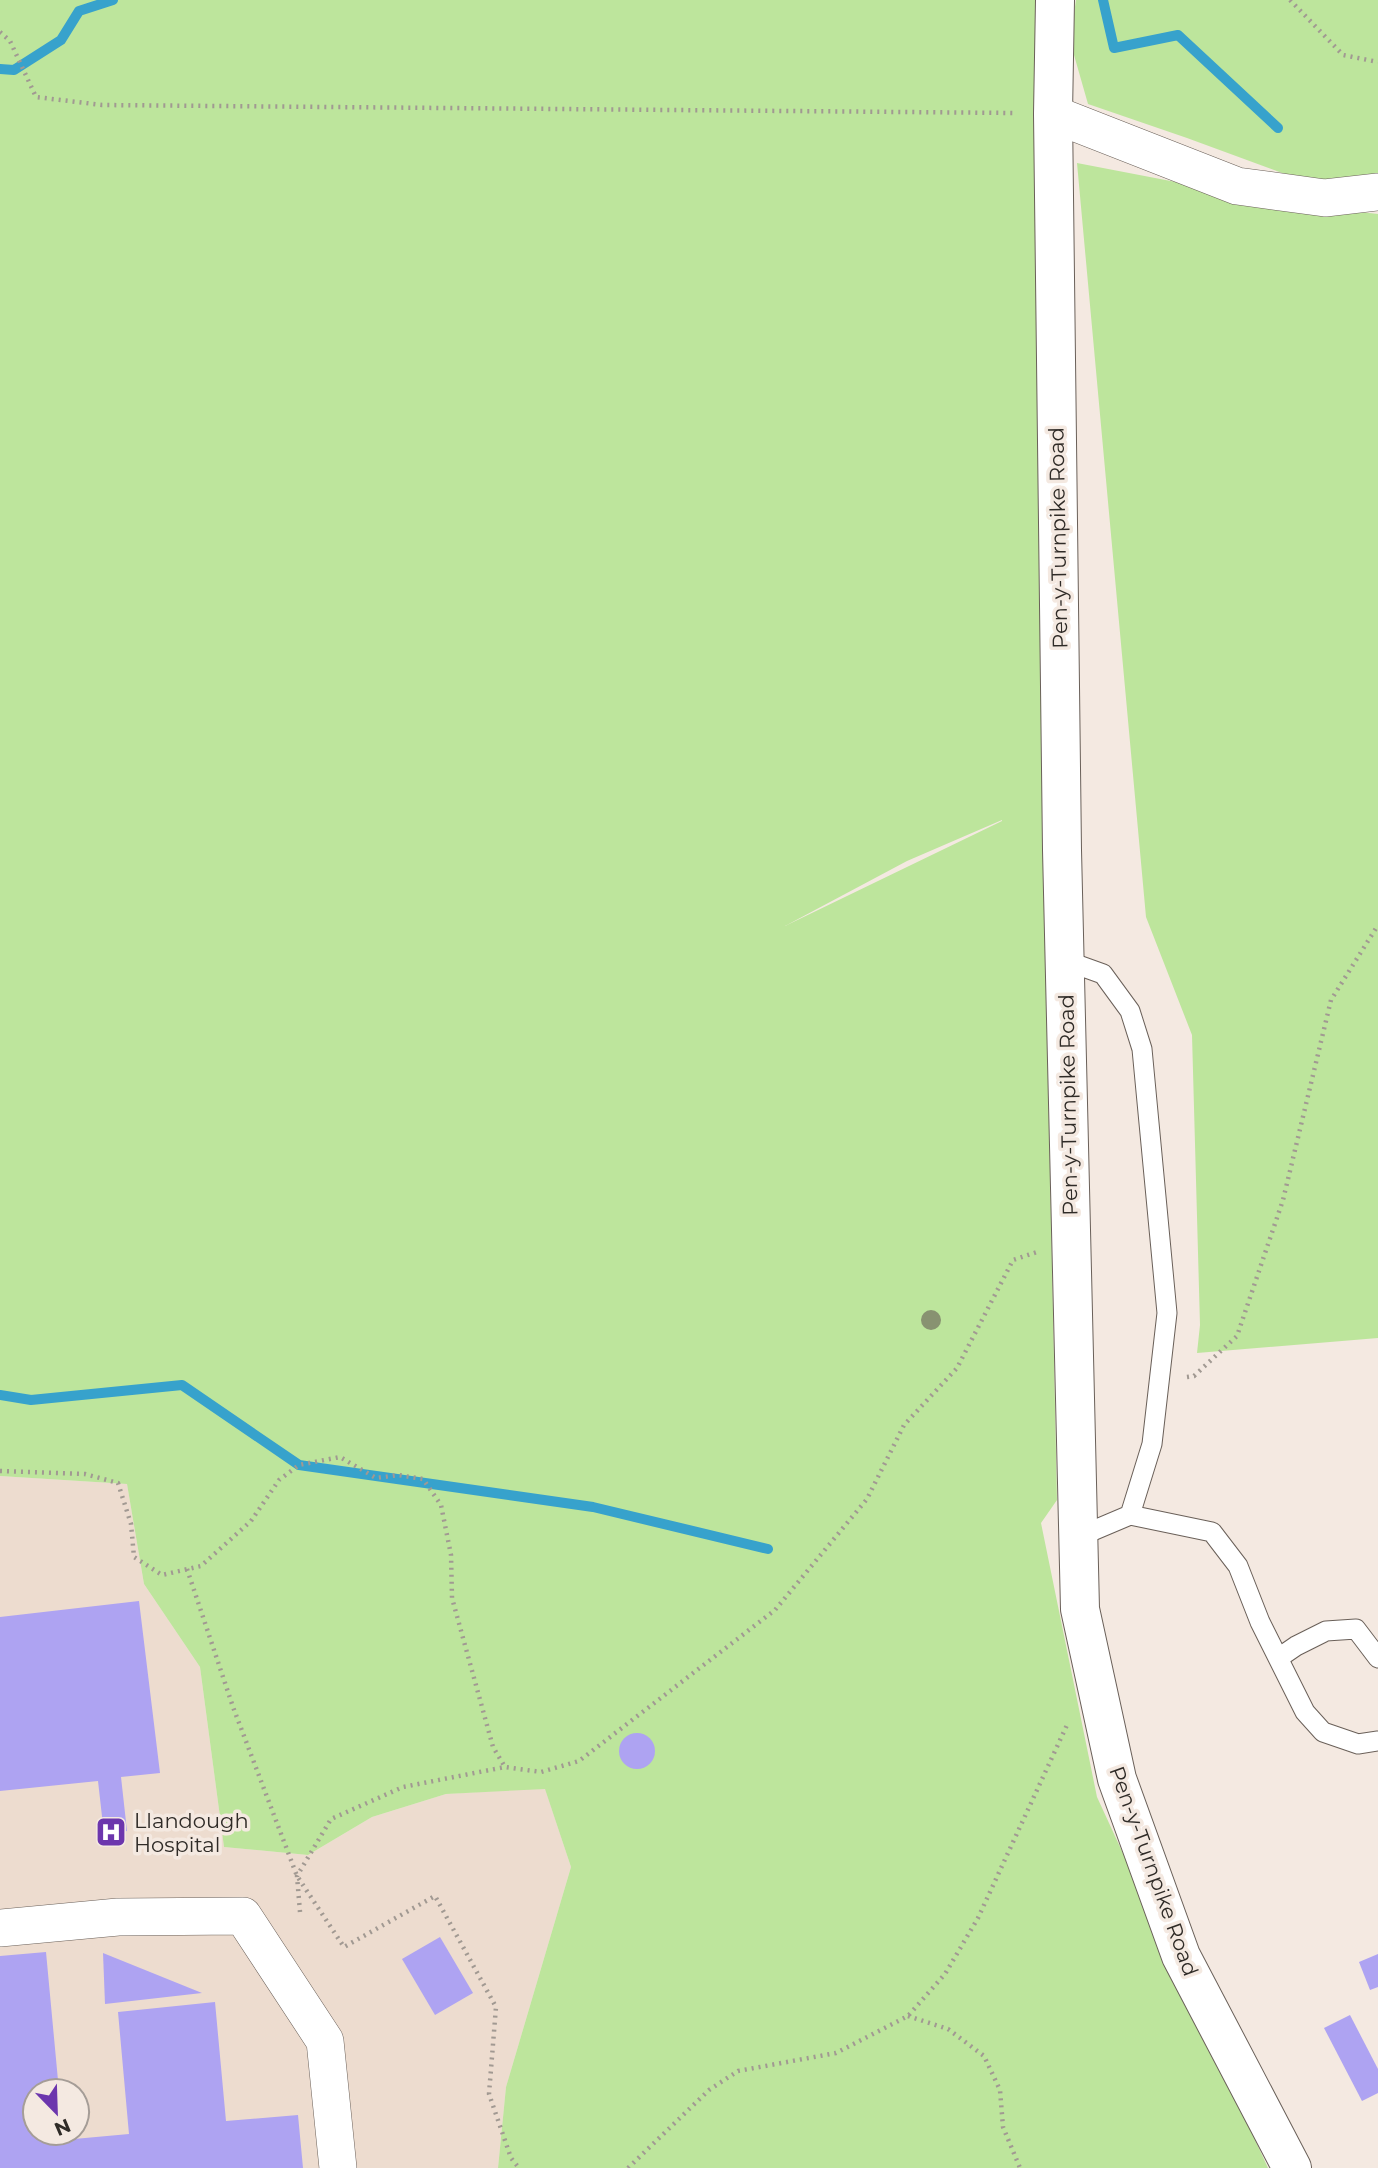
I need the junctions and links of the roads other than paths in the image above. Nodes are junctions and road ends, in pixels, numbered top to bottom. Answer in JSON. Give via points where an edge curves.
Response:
{"nodes":[{"id":1,"x":1055,"y":0,"type":"edge"},
{"id":2,"x":1053,"y":114,"type":"junction"},
{"id":3,"x":1378,"y":192,"type":"edge"},
{"id":4,"x":1064,"y":960,"type":"junction"},
{"id":5,"x":1130,"y":1515,"type":"junction"},
{"id":6,"x":1078,"y":1537,"type":"junction"},
{"id":7,"x":1280,"y":1657,"type":"junction"},
{"id":8,"x":1378,"y":1658,"type":"edge"},
{"id":9,"x":1378,"y":1741,"type":"edge"},
{"id":10,"x":0,"y":1928,"type":"edge"},
{"id":11,"x":338,"y":2168,"type":"edge"},
{"id":12,"x":1292,"y":2168,"type":"edge"}],
"edges":[{"from":1,"to":2,"type":"street","name":"Pen-y-Turnpike Road"},
{"from":2,"to":3,"type":"street","via":[[1237,186],[1325,198]]},
{"from":2,"to":4,"type":"street","name":"Pen-y-Turnpike Road"},
{"from":4,"to":5,"type":"lane","via":[[1103,974],[1130,1011],[1142,1049],[1167,1313],[1152,1444]]},
{"from":4,"to":6,"type":"street","name":"Pen-y-Turnpike Road"},
{"from":5,"to":6,"type":"lane"},
{"from":5,"to":7,"type":"lane","via":[[1212,1532],[1238,1566]]},
{"from":6,"to":12,"type":"street","name":"Pen-y-Turnpike Road","via":[[1080,1609],[1117,1779],[1181,1956]]},
{"from":7,"to":8,"type":"lane","via":[[1326,1631],[1356,1629]]},
{"from":7,"to":9,"type":"lane","via":[[1305,1712],[1323,1732],[1358,1744]]},
{"from":10,"to":11,"type":"street","via":[[118,1917],[243,1916],[325,2041]]}]}
